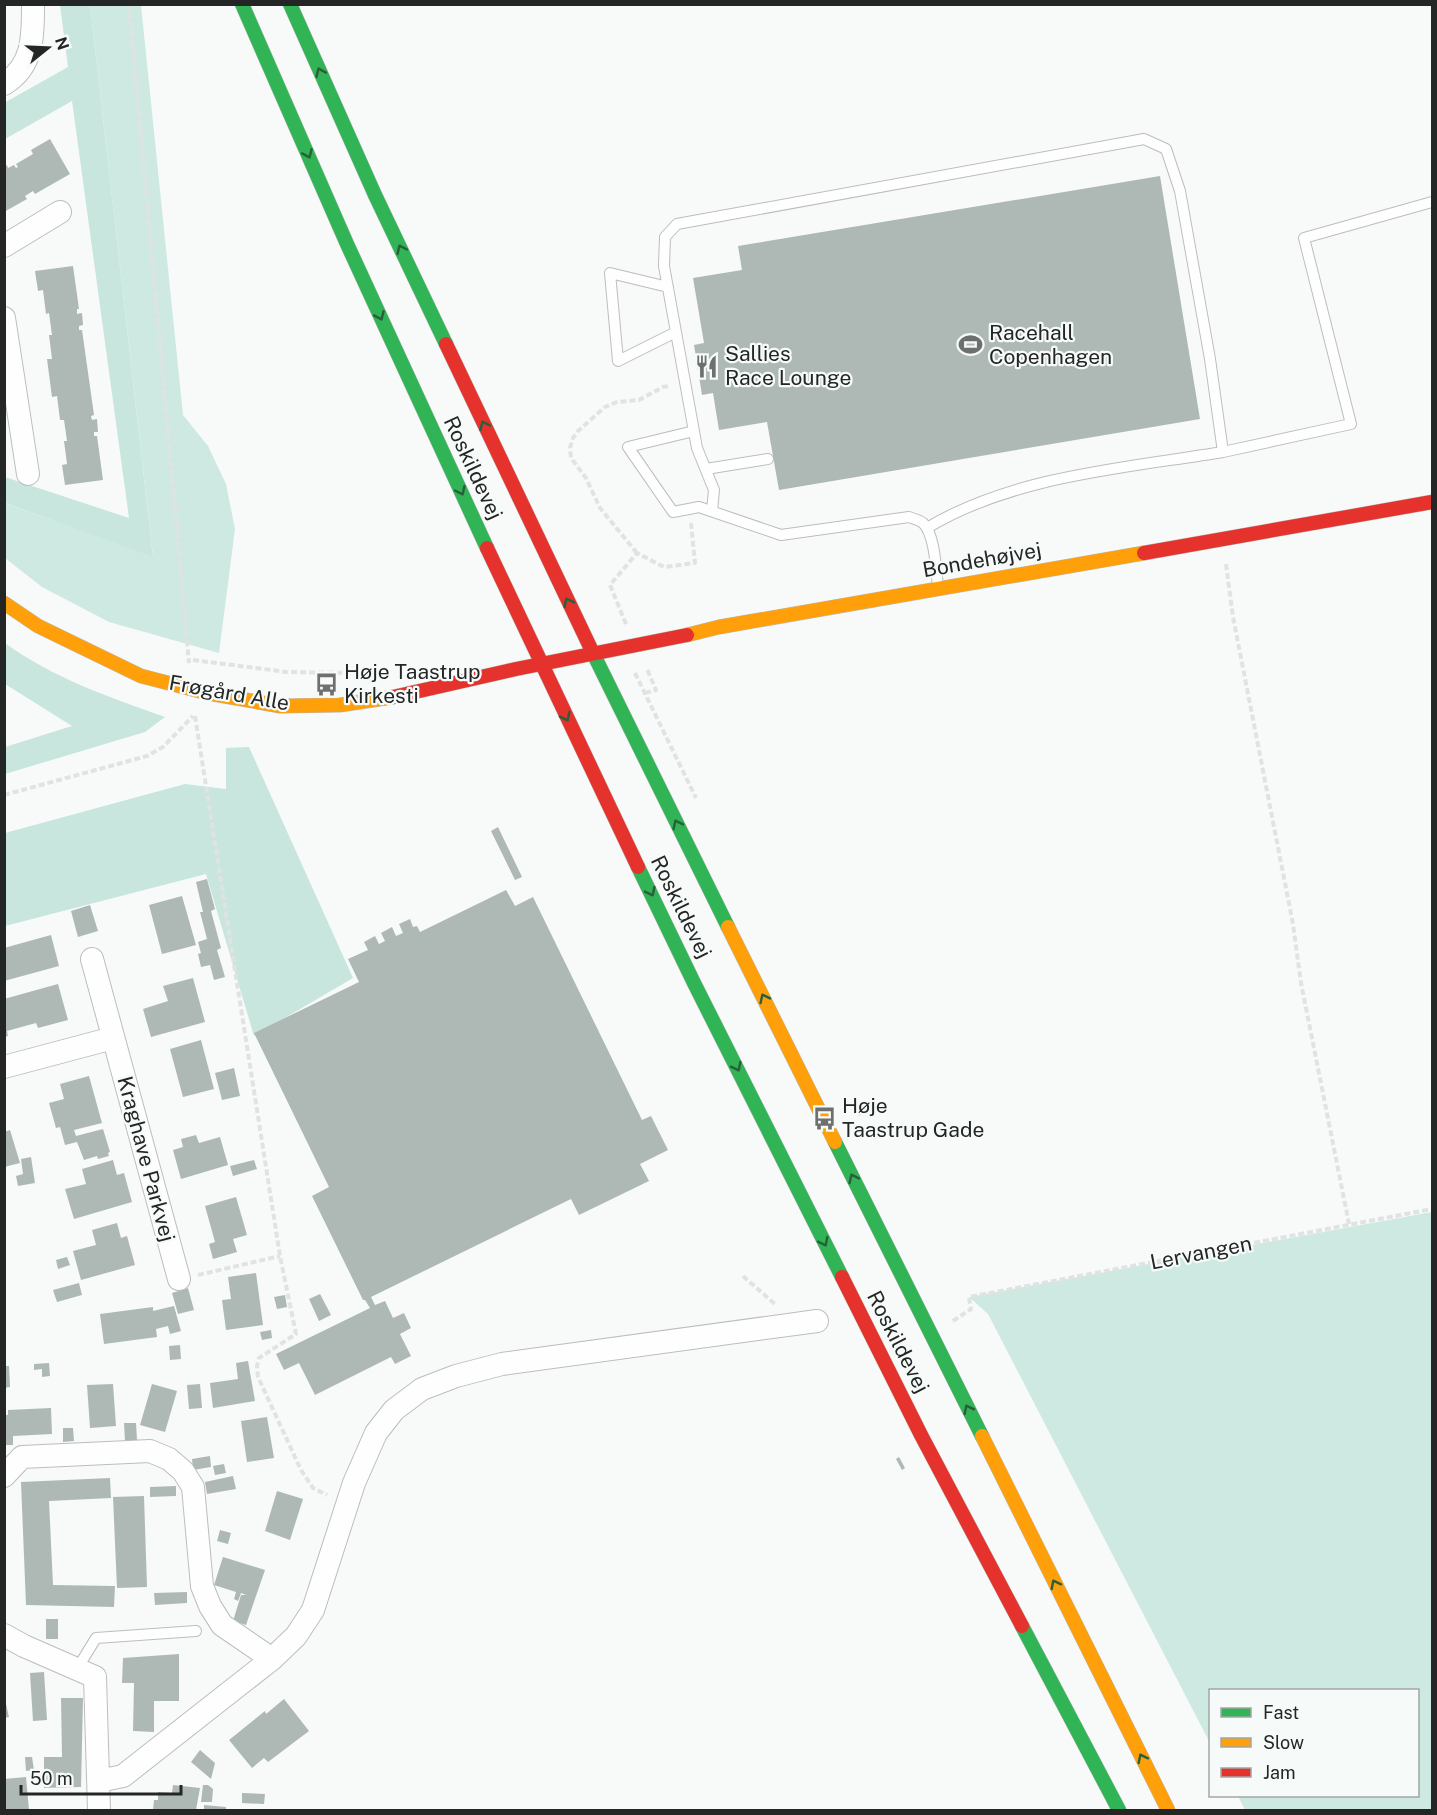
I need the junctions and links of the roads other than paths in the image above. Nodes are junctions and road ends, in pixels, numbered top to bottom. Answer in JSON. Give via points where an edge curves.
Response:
{"nodes":[{"id":1,"x":33,"y":4,"type":"edge"},
{"id":2,"x":242,"y":4,"type":"edge"},
{"id":3,"x":290,"y":4,"type":"edge"},
{"id":4,"x":4,"y":84,"type":"edge"},
{"id":5,"x":1432,"y":202,"type":"edge"},
{"id":6,"x":60,"y":212,"type":"dead end"},
{"id":7,"x":4,"y":246,"type":"edge"},
{"id":8,"x":668,"y":287,"type":"junction"},
{"id":9,"x":4,"y":318,"type":"edge"},
{"id":10,"x":676,"y":332,"type":"junction"},
{"id":11,"x":694,"y":431,"type":"junction"},
{"id":12,"x":1223,"y":452,"type":"junction"},
{"id":13,"x":768,"y":459,"type":"dead end"},
{"id":14,"x":706,"y":469,"type":"junction"},
{"id":15,"x":28,"y":474,"type":"dead end"},
{"id":16,"x":1432,"y":502,"type":"edge"},
{"id":17,"x":712,"y":511,"type":"junction"},
{"id":18,"x":927,"y":528,"type":"junction"},
{"id":19,"x":939,"y":589,"type":"junction"},
{"id":20,"x":4,"y":603,"type":"edge"},
{"id":21,"x":594,"y":654,"type":"junction"},
{"id":22,"x":540,"y":664,"type":"junction"},
{"id":23,"x":92,"y":959,"type":"dead end"},
{"id":24,"x":113,"y":1038,"type":"junction"},
{"id":25,"x":4,"y":1067,"type":"edge"},
{"id":26,"x":179,"y":1279,"type":"road end"},
{"id":27,"x":807,"y":1323,"type":"road end"},
{"id":28,"x":4,"y":1476,"type":"edge"},
{"id":29,"x":196,"y":1631,"type":"dead end"},
{"id":30,"x":4,"y":1635,"type":"edge"},
{"id":31,"x":14,"y":1652,"type":"edge"},
{"id":32,"x":272,"y":1659,"type":"junction"},
{"id":33,"x":77,"y":1669,"type":"junction"},
{"id":34,"x":99,"y":1781,"type":"junction"},
{"id":35,"x":99,"y":1810,"type":"edge"},
{"id":36,"x":1119,"y":1810,"type":"edge"},
{"id":37,"x":1168,"y":1810,"type":"edge"}],
"edges":[{"from":1,"to":4,"type":"street","via":[[33,40],[25,63]]},
{"from":2,"to":22,"type":"main road","name":"Roskildevej","one_way":true},
{"from":21,"to":3,"type":"main road","name":"Roskildevej","one_way":true,"via":[[375,195]]},
{"from":5,"to":12,"type":"lane","via":[[1304,238],[1350,424]]},
{"from":6,"to":7,"type":"street"},
{"from":8,"to":10,"type":"lane"},
{"from":8,"to":10,"type":"lane","via":[[610,273],[618,361]]},
{"from":8,"to":12,"type":"lane","via":[[664,237],[677,224],[1143,139],[1166,149],[1180,191]]},
{"from":9,"to":15,"type":"street"},
{"from":10,"to":11,"type":"lane"},
{"from":11,"to":14,"type":"lane"},
{"from":11,"to":17,"type":"lane","via":[[628,447],[673,512],[699,507]]},
{"from":12,"to":18,"type":"lane","via":[[1054,480],[992,498]]},
{"from":13,"to":14,"type":"lane"},
{"from":14,"to":17,"type":"lane","via":[[714,490]]},
{"from":16,"to":19,"type":"main road","name":"Bondehøjvej"},
{"from":17,"to":18,"type":"lane","via":[[781,535],[901,517],[917,520]]},
{"from":18,"to":19,"type":"lane"},
{"from":19,"to":21,"type":"main road","name":"Bondehøjvej","via":[[719,627]]},
{"from":20,"to":22,"type":"main road","name":"Frøgård Alle","via":[[38,626],[141,676],[280,706],[340,705],[395,697]]},
{"from":21,"to":22,"type":"main road","name":"Bondehøjvej"},
{"from":37,"to":21,"type":"main road","name":"Roskildevej","one_way":true},
{"from":22,"to":36,"type":"main road","name":"Roskildevej","one_way":true,"via":[[894,1382]]},
{"from":23,"to":24,"type":"street","name":"Kraghave Parkvej"},
{"from":24,"to":25,"type":"street"},
{"from":24,"to":26,"type":"street","name":"Kraghave Parkvej"},
{"from":27,"to":32,"type":"street","via":[[502,1364],[422,1389],[394,1410],[376,1433],[354,1483],[312,1610],[296,1636]]},
{"from":28,"to":32,"type":"street","via":[[22,1457],[150,1451],[169,1459],[193,1487],[202,1586],[210,1606],[222,1625]]},
{"from":29,"to":33,"type":"lane","via":[[96,1638]]},
{"from":30,"to":31,"type":"street"},
{"from":31,"to":33,"type":"street"},
{"from":32,"to":34,"type":"street","via":[[123,1776]]},
{"from":33,"to":34,"type":"street","via":[[95,1677]]},
{"from":34,"to":35,"type":"street"}]}
